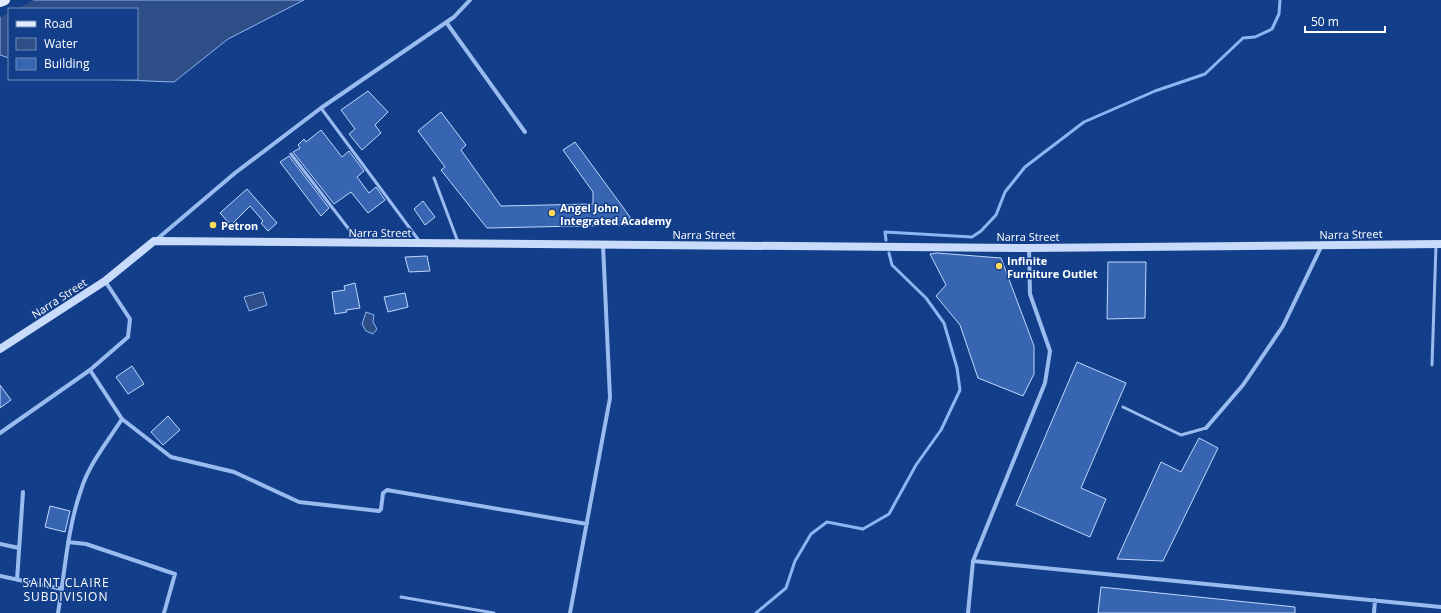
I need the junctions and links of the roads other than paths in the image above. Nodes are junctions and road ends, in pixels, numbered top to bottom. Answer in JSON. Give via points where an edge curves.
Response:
{"nodes":[{"id":1,"x":5,"y":0,"type":"edge"},
{"id":2,"x":470,"y":0,"type":"edge"},
{"id":3,"x":0,"y":2,"type":"edge"},
{"id":4,"x":446,"y":22,"type":"junction"},
{"id":5,"x":321,"y":108,"type":"junction"},
{"id":6,"x":525,"y":132,"type":"dead end"},
{"id":7,"x":291,"y":154,"type":"dead end"},
{"id":8,"x":434,"y":178,"type":"dead end"},
{"id":9,"x":154,"y":241,"type":"junction"},
{"id":10,"x":360,"y":243,"type":"junction"},
{"id":11,"x":421,"y":243,"type":"junction"},
{"id":12,"x":458,"y":243,"type":"junction"},
{"id":13,"x":603,"y":244,"type":"junction"},
{"id":14,"x":1438,"y":244,"type":"edge"},
{"id":15,"x":1322,"y":245,"type":"junction"},
{"id":16,"x":1029,"y":248,"type":"junction"},
{"id":17,"x":105,"y":281,"type":"junction"},
{"id":18,"x":0,"y":349,"type":"edge"},
{"id":19,"x":1432,"y":365,"type":"dead end"},
{"id":20,"x":90,"y":370,"type":"junction"},
{"id":21,"x":1123,"y":407,"type":"dead end"},
{"id":22,"x":122,"y":419,"type":"junction"},
{"id":23,"x":1206,"y":428,"type":"joint"},
{"id":24,"x":0,"y":433,"type":"edge"},
{"id":25,"x":23,"y":492,"type":"dead end"},
{"id":26,"x":587,"y":524,"type":"junction"},
{"id":27,"x":68,"y":542,"type":"junction"},
{"id":28,"x":0,"y":544,"type":"edge"},
{"id":29,"x":19,"y":548,"type":"junction"},
{"id":30,"x":972,"y":561,"type":"junction"},
{"id":31,"x":0,"y":576,"type":"edge"},
{"id":32,"x":17,"y":580,"type":"junction"},
{"id":33,"x":62,"y":589,"type":"junction"},
{"id":34,"x":401,"y":597,"type":"dead end"},
{"id":35,"x":1375,"y":600,"type":"junction"},
{"id":36,"x":1441,"y":607,"type":"edge"},
{"id":37,"x":58,"y":613,"type":"edge"},
{"id":38,"x":164,"y":613,"type":"edge"},
{"id":39,"x":494,"y":613,"type":"edge"},
{"id":40,"x":570,"y":613,"type":"edge"},
{"id":41,"x":968,"y":613,"type":"edge"},
{"id":42,"x":1374,"y":613,"type":"edge"}],
"edges":[{"from":1,"to":3,"type":"main road"},
{"from":2,"to":4,"type":"street"},
{"from":4,"to":5,"type":"street"},
{"from":4,"to":6,"type":"street"},
{"from":5,"to":9,"type":"street"},
{"from":5,"to":11,"type":"lane"},
{"from":7,"to":10,"type":"lane"},
{"from":8,"to":12,"type":"lane"},
{"from":9,"to":10,"type":"main road","name":"Narra Street"},
{"from":9,"to":17,"type":"main road","name":"Narra Street"},
{"from":10,"to":11,"type":"main road","name":"Narra Street"},
{"from":11,"to":12,"type":"main road","name":"Narra Street"},
{"from":12,"to":13,"type":"main road","name":"Narra Street"},
{"from":13,"to":16,"type":"main road","name":"Narra Street"},
{"from":13,"to":26,"type":"street","via":[[610,398]]},
{"from":14,"to":15,"type":"main road","name":"Narra Street"},
{"from":14,"to":19,"type":"lane"},
{"from":15,"to":16,"type":"main road","name":"Narra Street"},
{"from":15,"to":23,"type":"street","via":[[1283,326],[1243,385]]},
{"from":16,"to":30,"type":"street","via":[[1030,294],[1050,351],[1045,383]]},
{"from":17,"to":18,"type":"main road","name":"Narra Street"},
{"from":17,"to":20,"type":"street","via":[[130,319],[128,337]]},
{"from":20,"to":22,"type":"street"},
{"from":20,"to":24,"type":"street"},
{"from":21,"to":23,"type":"lane","via":[[1182,435]]},
{"from":22,"to":26,"type":"street","via":[[171,457],[234,472],[299,502],[379,511],[386,490]]},
{"from":22,"to":27,"type":"street","via":[[94,462],[81,489]]},
{"from":25,"to":29,"type":"street"},
{"from":26,"to":40,"type":"street"},
{"from":27,"to":33,"type":"street"},
{"from":27,"to":38,"type":"street","via":[[86,544],[175,574]]},
{"from":28,"to":29,"type":"street"},
{"from":29,"to":32,"type":"street"},
{"from":30,"to":35,"type":"street"},
{"from":30,"to":41,"type":"street"},
{"from":31,"to":32,"type":"street"},
{"from":32,"to":33,"type":"street"},
{"from":33,"to":37,"type":"street"},
{"from":34,"to":39,"type":"lane"},
{"from":35,"to":36,"type":"street"},
{"from":35,"to":42,"type":"street"}]}
